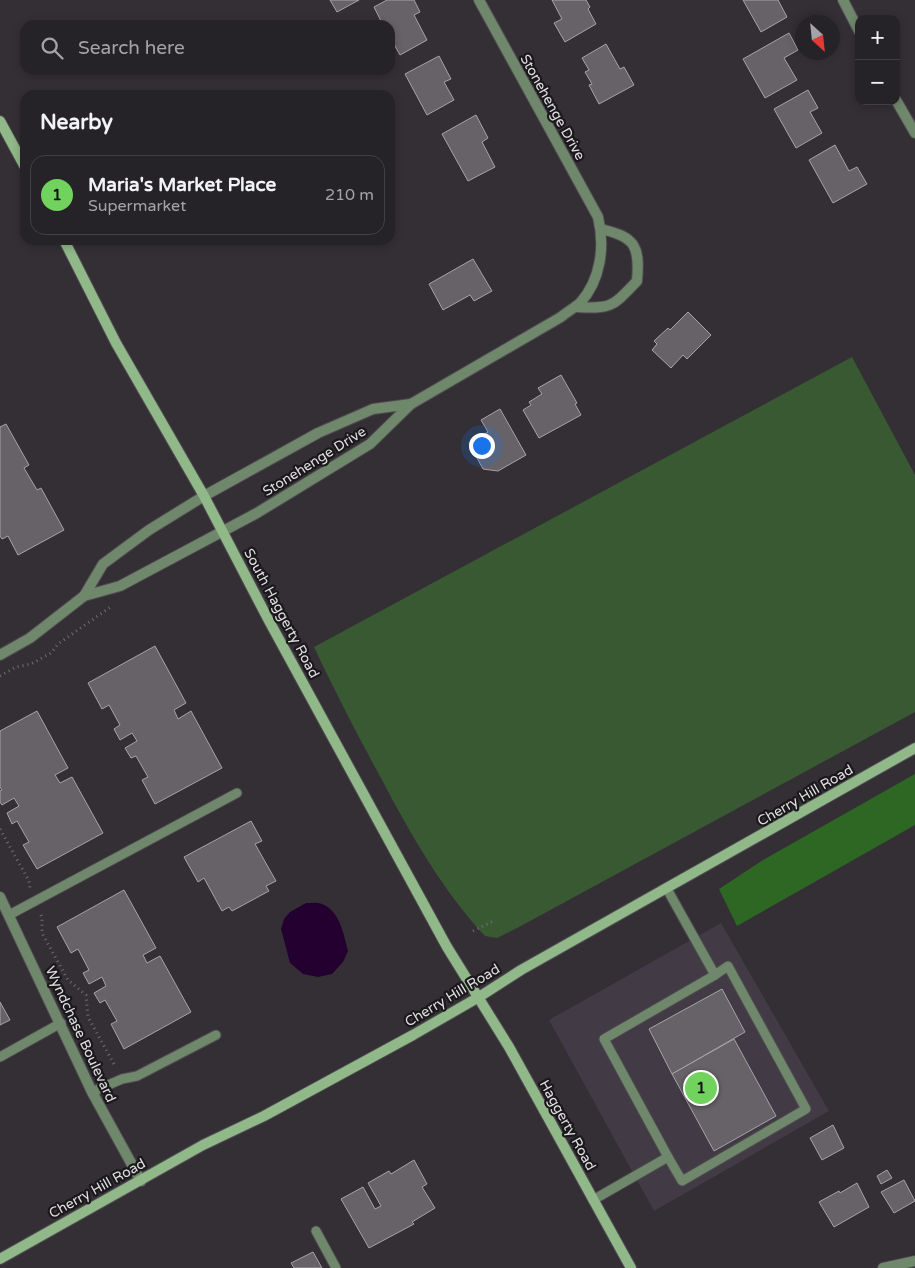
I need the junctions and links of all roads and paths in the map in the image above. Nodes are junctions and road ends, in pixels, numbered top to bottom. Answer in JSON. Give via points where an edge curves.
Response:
{"nodes":[{"id":1,"x":478,"y":0,"type":"edge"},
{"id":2,"x":843,"y":0,"type":"edge"},
{"id":3,"x":855,"y":23,"type":"edge"},
{"id":4,"x":899,"y":105,"type":"edge"},
{"id":5,"x":0,"y":121,"type":"edge"},
{"id":6,"x":915,"y":133,"type":"edge"},
{"id":7,"x":20,"y":158,"type":"edge"},
{"id":8,"x":600,"y":229,"type":"junction"},
{"id":9,"x":67,"y":245,"type":"edge"},
{"id":10,"x":576,"y":307,"type":"junction"},
{"id":11,"x":411,"y":404,"type":"junction"},
{"id":12,"x":204,"y":496,"type":"junction"},
{"id":13,"x":222,"y":531,"type":"junction"},
{"id":14,"x":84,"y":596,"type":"junction"},
{"id":15,"x":116,"y":602,"type":"dead end"},
{"id":16,"x":0,"y":655,"type":"edge"},
{"id":17,"x":0,"y":676,"type":"edge"},
{"id":18,"x":915,"y":748,"type":"edge"},
{"id":19,"x":237,"y":794,"type":"dead end"},
{"id":20,"x":0,"y":829,"type":"edge"},
{"id":21,"x":667,"y":888,"type":"junction"},
{"id":22,"x":0,"y":897,"type":"edge"},
{"id":23,"x":34,"y":903,"type":"junction"},
{"id":24,"x":9,"y":915,"type":"junction"},
{"id":25,"x":495,"y":920,"type":"dead end"},
{"id":26,"x":472,"y":931,"type":"dead end"},
{"id":27,"x":715,"y":974,"type":"junction"},
{"id":28,"x":479,"y":997,"type":"junction"},
{"id":29,"x":61,"y":1023,"type":"junction"},
{"id":30,"x":216,"y":1035,"type":"dead end"},
{"id":31,"x":0,"y":1056,"type":"edge"},
{"id":32,"x":117,"y":1070,"type":"dead end"},
{"id":33,"x":92,"y":1092,"type":"junction"},
{"id":34,"x":668,"y":1157,"type":"junction"},
{"id":35,"x":141,"y":1180,"type":"junction"},
{"id":36,"x":593,"y":1200,"type":"junction"},
{"id":37,"x":316,"y":1231,"type":"dead end"},
{"id":38,"x":0,"y":1258,"type":"edge"},
{"id":39,"x":908,"y":1264,"type":"edge"},
{"id":40,"x":336,"y":1268,"type":"edge"},
{"id":41,"x":631,"y":1268,"type":"edge"},
{"id":42,"x":883,"y":1268,"type":"edge"}],
"edges":[{"from":1,"to":8,"type":"street","name":"Stonehenge Drive","via":[[598,217]]},
{"from":2,"to":3,"type":"street"},
{"from":4,"to":6,"type":"street"},
{"from":5,"to":7,"type":"main road"},
{"from":8,"to":10,"type":"street","name":"Stonehenge Drive","via":[[601,256],[597,270],[590,288]]},
{"from":8,"to":10,"type":"street","via":[[616,232],[631,242],[639,258],[637,281],[616,303],[600,308]]},
{"from":9,"to":12,"type":"main road","name":"South Haggerty Road","via":[[116,343]]},
{"from":10,"to":11,"type":"street","name":"Stonehenge Drive"},
{"from":11,"to":12,"type":"street","name":"Stonehenge Drive","via":[[373,409],[318,433]]},
{"from":11,"to":13,"type":"street","name":"Stonehenge Drive","via":[[370,444],[257,514]]},
{"from":12,"to":13,"type":"main road","name":"South Haggerty Road"},
{"from":12,"to":14,"type":"street","via":[[149,530],[103,564]]},
{"from":13,"to":14,"type":"street","via":[[120,586]]},
{"from":13,"to":28,"type":"main road","name":"South Haggerty Road","via":[[446,947]]},
{"from":14,"to":16,"type":"street","via":[[30,638]]},
{"from":15,"to":17,"type":"path","via":[[58,644],[51,653]]},
{"from":18,"to":21,"type":"main road","name":"Cherry Hill Road"},
{"from":19,"to":23,"type":"lane"},
{"from":20,"to":23,"type":"path","via":[[29,881]]},
{"from":21,"to":27,"type":"lane"},
{"from":21,"to":28,"type":"main road","name":"Cherry Hill Road"},
{"from":22,"to":24,"type":"street","name":"Wyndchase Boulevard"},
{"from":23,"to":24,"type":"lane"},
{"from":23,"to":32,"type":"path","via":[[42,918],[42,933],[68,980],[86,995],[88,1017]]},
{"from":24,"to":29,"type":"street","name":"Wyndchase Boulevard"},
{"from":25,"to":26,"type":"path"},
{"from":27,"to":34,"type":"lane","via":[[604,1039]]},
{"from":27,"to":34,"type":"lane","via":[[728,966],[806,1109],[682,1180]]},
{"from":28,"to":35,"type":"main road","name":"Cherry Hill Road"},
{"from":28,"to":36,"type":"main road","name":"Haggerty Road"},
{"from":29,"to":31,"type":"lane"},
{"from":29,"to":33,"type":"street","name":"Wyndchase Boulevard"},
{"from":30,"to":33,"type":"lane","via":[[137,1076]]},
{"from":33,"to":35,"type":"street","name":"Wyndchase Boulevard"},
{"from":34,"to":36,"type":"lane"},
{"from":35,"to":38,"type":"main road","name":"Cherry Hill Road"},
{"from":36,"to":41,"type":"main road","name":"Haggerty Road"},
{"from":37,"to":40,"type":"lane"},
{"from":39,"to":42,"type":"street"}]}
